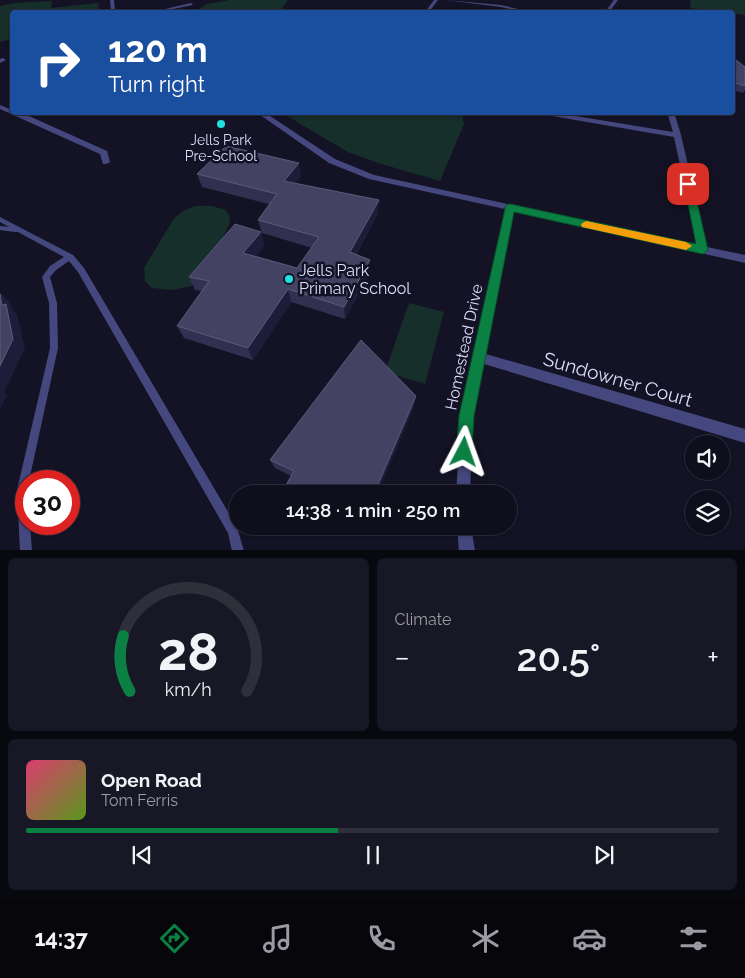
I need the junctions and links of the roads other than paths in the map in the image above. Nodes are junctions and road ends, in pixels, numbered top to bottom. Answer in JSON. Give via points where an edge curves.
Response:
{"nodes":[{"id":1,"x":447,"y":0,"type":"edge"},
{"id":2,"x":504,"y":0,"type":"edge"},
{"id":3,"x":190,"y":4,"type":"dead end"},
{"id":4,"x":501,"y":6,"type":"junction"},
{"id":5,"x":163,"y":10,"type":"edge"},
{"id":6,"x":519,"y":10,"type":"edge"},
{"id":7,"x":18,"y":115,"type":"edge"},
{"id":8,"x":263,"y":115,"type":"edge"},
{"id":9,"x":551,"y":115,"type":"edge"},
{"id":10,"x":671,"y":115,"type":"edge"},
{"id":11,"x":677,"y":135,"type":"junction"},
{"id":12,"x":106,"y":162,"type":"dead end"},
{"id":13,"x":510,"y":208,"type":"junction"},
{"id":14,"x":0,"y":219,"type":"edge"},
{"id":15,"x":0,"y":228,"type":"edge"},
{"id":16,"x":22,"y":231,"type":"junction"},
{"id":17,"x":703,"y":250,"type":"junction"},
{"id":18,"x":70,"y":257,"type":"junction"},
{"id":19,"x":745,"y":259,"type":"edge"},
{"id":20,"x":480,"y":358,"type":"junction"},
{"id":21,"x":745,"y":436,"type":"edge"},
{"id":22,"x":463,"y":485,"type":"edge"},
{"id":23,"x":465,"y":535,"type":"edge"},
{"id":24,"x":26,"y":550,"type":"edge"},
{"id":25,"x":238,"y":550,"type":"edge"},
{"id":26,"x":467,"y":550,"type":"edge"}],
"edges":[{"from":1,"to":4,"type":"street"},
{"from":2,"to":4,"type":"street"},
{"from":3,"to":5,"type":"street"},
{"from":4,"to":6,"type":"street"},
{"from":7,"to":12,"type":"street","via":[[104,154]]},
{"from":8,"to":13,"type":"street","via":[[332,161],[372,177]]},
{"from":9,"to":11,"type":"street"},
{"from":10,"to":11,"type":"street"},
{"from":11,"to":17,"type":"street"},
{"from":13,"to":17,"type":"street"},
{"from":13,"to":20,"type":"street","name":"Homestead Drive"},
{"from":14,"to":16,"type":"lane"},
{"from":15,"to":16,"type":"lane"},
{"from":16,"to":18,"type":"lane"},
{"from":17,"to":19,"type":"street"},
{"from":18,"to":24,"type":"lane","via":[[46,277],[53,302],[54,348],[22,490]]},
{"from":18,"to":25,"type":"lane","via":[[82,270],[233,531]]},
{"from":20,"to":21,"type":"street","name":"Sundowner Court"},
{"from":20,"to":22,"type":"street","name":"Homestead Drive","via":[[467,416]]},
{"from":23,"to":26,"type":"street"}]}
